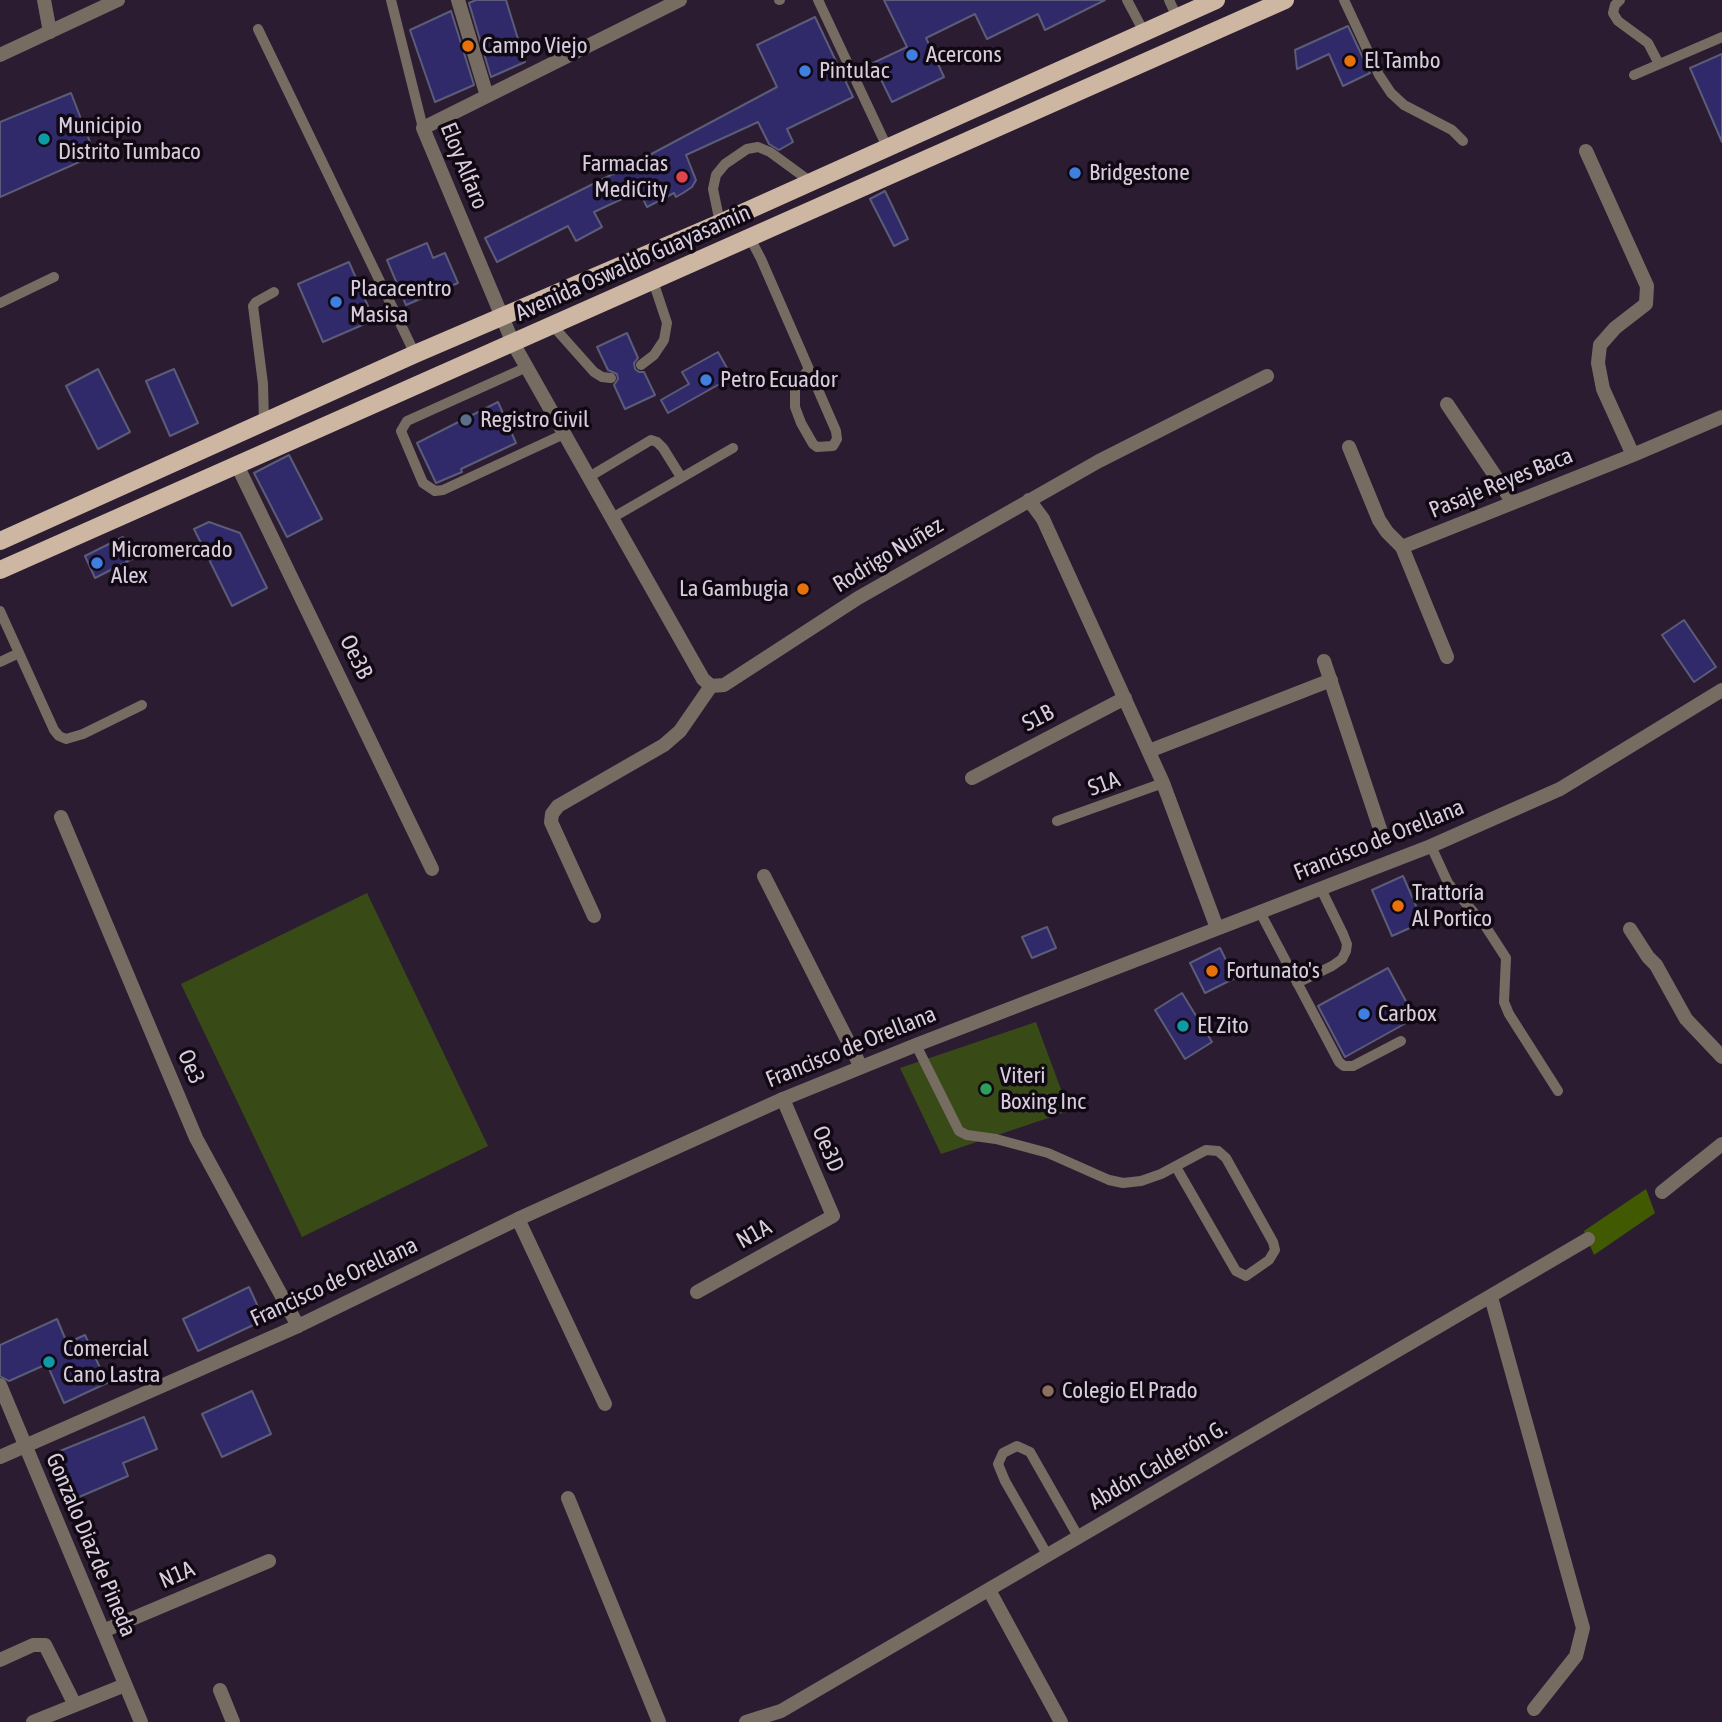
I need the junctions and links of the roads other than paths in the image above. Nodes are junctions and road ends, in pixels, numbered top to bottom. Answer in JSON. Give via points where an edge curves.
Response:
{"nodes":[{"id":1,"x":44,"y":0,"type":"edge"},
{"id":2,"x":118,"y":0,"type":"edge"},
{"id":3,"x":391,"y":0,"type":"edge"},
{"id":4,"x":458,"y":0,"type":"edge"},
{"id":5,"x":680,"y":0,"type":"edge"},
{"id":6,"x":818,"y":0,"type":"edge"},
{"id":7,"x":1127,"y":0,"type":"edge"},
{"id":8,"x":1169,"y":0,"type":"edge"},
{"id":9,"x":1216,"y":0,"type":"edge"},
{"id":10,"x":1285,"y":0,"type":"edge"},
{"id":11,"x":1344,"y":0,"type":"edge"},
{"id":12,"x":1620,"y":0,"type":"edge"},
{"id":13,"x":1177,"y":18,"type":"junction"},
{"id":14,"x":258,"y":29,"type":"dead end"},
{"id":15,"x":50,"y":32,"type":"junction"},
{"id":16,"x":1144,"y":32,"type":"junction"},
{"id":17,"x":1722,"y":37,"type":"edge"},
{"id":18,"x":0,"y":55,"type":"edge"},
{"id":19,"x":1659,"y":64,"type":"junction"},
{"id":20,"x":1634,"y":75,"type":"dead end"},
{"id":21,"x":487,"y":96,"type":"junction"},
{"id":22,"x":423,"y":128,"type":"junction"},
{"id":23,"x":1464,"y":141,"type":"dead end"},
{"id":24,"x":887,"y":147,"type":"junction"},
{"id":25,"x":1586,"y":151,"type":"dead end"},
{"id":26,"x":812,"y":182,"type":"junction"},
{"id":27,"x":720,"y":223,"type":"junction"},
{"id":28,"x":750,"y":238,"type":"junction"},
{"id":29,"x":54,"y":277,"type":"dead end"},
{"id":30,"x":653,"y":281,"type":"junction"},
{"id":31,"x":274,"y":292,"type":"dead end"},
{"id":32,"x":0,"y":303,"type":"edge"},
{"id":33,"x":503,"y":317,"type":"junction"},
{"id":34,"x":553,"y":326,"type":"junction"},
{"id":35,"x":513,"y":343,"type":"junction"},
{"id":36,"x":415,"y":354,"type":"junction"},
{"id":37,"x":641,"y":365,"type":"dead end"},
{"id":38,"x":527,"y":367,"type":"junction"},
{"id":39,"x":808,"y":370,"type":"junction"},
{"id":40,"x":1268,"y":376,"type":"dead end"},
{"id":41,"x":611,"y":377,"type":"dead end"},
{"id":42,"x":1447,"y":404,"type":"dead end"},
{"id":43,"x":1722,"y":416,"type":"edge"},
{"id":44,"x":264,"y":422,"type":"junction"},
{"id":45,"x":564,"y":434,"type":"junction"},
{"id":46,"x":1349,"y":447,"type":"dead end"},
{"id":47,"x":733,"y":448,"type":"dead end"},
{"id":48,"x":1633,"y":455,"type":"junction"},
{"id":49,"x":238,"y":467,"type":"junction"},
{"id":50,"x":589,"y":477,"type":"junction"},
{"id":51,"x":681,"y":477,"type":"junction"},
{"id":52,"x":1029,"y":500,"type":"junction"},
{"id":53,"x":1513,"y":502,"type":"junction"},
{"id":54,"x":612,"y":518,"type":"junction"},
{"id":55,"x":0,"y":541,"type":"edge"},
{"id":56,"x":1402,"y":547,"type":"junction"},
{"id":57,"x":0,"y":570,"type":"edge"},
{"id":58,"x":0,"y":611,"type":"edge"},
{"id":59,"x":19,"y":653,"type":"junction"},
{"id":60,"x":1447,"y":657,"type":"dead end"},
{"id":61,"x":1324,"y":660,"type":"dead end"},
{"id":62,"x":0,"y":662,"type":"edge"},
{"id":63,"x":1331,"y":680,"type":"junction"},
{"id":64,"x":712,"y":686,"type":"junction"},
{"id":65,"x":1722,"y":690,"type":"edge"},
{"id":66,"x":1125,"y":698,"type":"junction"},
{"id":67,"x":142,"y":705,"type":"dead end"},
{"id":68,"x":1149,"y":751,"type":"junction"},
{"id":69,"x":972,"y":778,"type":"dead end"},
{"id":70,"x":1163,"y":783,"type":"junction"},
{"id":71,"x":61,"y":817,"type":"dead end"},
{"id":72,"x":1057,"y":821,"type":"dead end"},
{"id":73,"x":1380,"y":828,"type":"dead end"},
{"id":74,"x":1431,"y":846,"type":"junction"},
{"id":75,"x":432,"y":869,"type":"dead end"},
{"id":76,"x":764,"y":876,"type":"dead end"},
{"id":77,"x":1321,"y":889,"type":"junction"},
{"id":78,"x":1260,"y":912,"type":"junction"},
{"id":79,"x":594,"y":916,"type":"dead end"},
{"id":80,"x":1217,"y":928,"type":"junction"},
{"id":81,"x":1630,"y":929,"type":"dead end"},
{"id":82,"x":1297,"y":982,"type":"junction"},
{"id":83,"x":1401,"y":1041,"type":"dead end"},
{"id":84,"x":916,"y":1045,"type":"junction"},
{"id":85,"x":1722,"y":1057,"type":"edge"},
{"id":86,"x":861,"y":1067,"type":"junction"},
{"id":87,"x":1558,"y":1091,"type":"dead end"},
{"id":88,"x":783,"y":1099,"type":"junction"},
{"id":89,"x":1722,"y":1144,"type":"edge"},
{"id":90,"x":1176,"y":1167,"type":"junction"},
{"id":91,"x":1662,"y":1192,"type":"dead end"},
{"id":92,"x":833,"y":1216,"type":"joint"},
{"id":93,"x":518,"y":1219,"type":"junction"},
{"id":94,"x":1588,"y":1239,"type":"dead end"},
{"id":95,"x":696,"y":1292,"type":"dead end"},
{"id":96,"x":1491,"y":1297,"type":"junction"},
{"id":97,"x":298,"y":1326,"type":"junction"},
{"id":98,"x":0,"y":1385,"type":"edge"},
{"id":99,"x":605,"y":1404,"type":"dead end"},
{"id":100,"x":26,"y":1447,"type":"junction"},
{"id":101,"x":0,"y":1457,"type":"edge"},
{"id":102,"x":568,"y":1498,"type":"dead end"},
{"id":103,"x":1079,"y":1538,"type":"junction"},
{"id":104,"x":1048,"y":1556,"type":"junction"},
{"id":105,"x":269,"y":1561,"type":"dead end"},
{"id":106,"x":989,"y":1590,"type":"junction"},
{"id":107,"x":103,"y":1631,"type":"junction"},
{"id":108,"x":0,"y":1660,"type":"edge"},
{"id":109,"x":125,"y":1685,"type":"junction"},
{"id":110,"x":220,"y":1690,"type":"dead end"},
{"id":111,"x":75,"y":1705,"type":"junction"},
{"id":112,"x":1534,"y":1709,"type":"dead end"},
{"id":113,"x":784,"y":1716,"type":"edge"},
{"id":114,"x":33,"y":1722,"type":"edge"},
{"id":115,"x":141,"y":1722,"type":"edge"},
{"id":116,"x":233,"y":1722,"type":"edge"},
{"id":117,"x":659,"y":1722,"type":"edge"},
{"id":118,"x":746,"y":1722,"type":"edge"},
{"id":119,"x":1061,"y":1722,"type":"edge"}],
"edges":[{"from":1,"to":15,"type":"street"},
{"from":2,"to":15,"type":"street"},
{"from":3,"to":22,"type":"lane","name":"Eloy Alfaro"},
{"from":4,"to":21,"type":"street"},
{"from":5,"to":21,"type":"street"},
{"from":6,"to":24,"type":"lane"},
{"from":7,"to":16,"type":"lane"},
{"from":8,"to":13,"type":"lane"},
{"from":9,"to":13,"type":"main road","name":"Avenida Oswaldo Guayasamín"},
{"from":10,"to":28,"type":"main road","name":"Avenida Oswaldo Guayasamín"},
{"from":11,"to":23,"type":"lane","via":[[1391,93]]},
{"from":12,"to":19,"type":"lane","via":[[1613,13],[1648,43]]},
{"from":13,"to":16,"type":"main road","name":"Avenida Oswaldo Guayasamín"},
{"from":14,"to":36,"type":"lane"},
{"from":15,"to":18,"type":"street"},
{"from":16,"to":24,"type":"main road","name":"Avenida Oswaldo Guayasamín"},
{"from":17,"to":19,"type":"lane"},
{"from":19,"to":20,"type":"lane"},
{"from":21,"to":22,"type":"street"},
{"from":22,"to":33,"type":"street","name":"Eloy Alfaro"},
{"from":24,"to":26,"type":"main road","name":"Avenida Oswaldo Guayasamín"},
{"from":25,"to":48,"type":"street","via":[[1647,286],[1646,304],[1600,345],[1598,363],[1602,389]]},
{"from":26,"to":27,"type":"main road","name":"Avenida Oswaldo Guayasamín"},
{"from":26,"to":27,"type":"lane","via":[[770,152],[747,149],[716,175],[713,189]]},
{"from":27,"to":33,"type":"main road","name":"Avenida Oswaldo Guayasamín"},
{"from":28,"to":30,"type":"main road","name":"Avenida Oswaldo Guayasamín"},
{"from":28,"to":39,"type":"lane"},
{"from":29,"to":32,"type":"lane"},
{"from":30,"to":34,"type":"main road","name":"Avenida Oswaldo Guayasamín"},
{"from":30,"to":37,"type":"lane","via":[[667,323],[664,340]]},
{"from":31,"to":44,"type":"lane","via":[[253,306]]},
{"from":33,"to":35,"type":"street","name":"Eloy Alfaro"},
{"from":33,"to":36,"type":"main road","name":"Avenida Oswaldo Guayasamín"},
{"from":34,"to":35,"type":"main road","name":"Avenida Oswaldo Guayasamín"},
{"from":34,"to":41,"type":"lane","via":[[594,372]]},
{"from":35,"to":38,"type":"street"},
{"from":35,"to":49,"type":"main road","name":"Avenida Oswaldo Guayasamín"},
{"from":36,"to":44,"type":"main road","name":"Avenida Oswaldo Guayasamín"},
{"from":38,"to":45,"type":"street"},
{"from":38,"to":45,"type":"lane","via":[[407,421],[401,431],[423,483],[428,489],[443,490]]},
{"from":39,"to":39,"type":"lane","via":[[836,431],[833,446],[813,444],[795,407],[795,387]]},
{"from":40,"to":52,"type":"street","name":"Rodrigo Nuñez"},
{"from":42,"to":53,"type":"street"},
{"from":43,"to":48,"type":"street","name":"Pasaje Reyes Baca"},
{"from":44,"to":55,"type":"main road","name":"Avenida Oswaldo Guayasamín"},
{"from":45,"to":50,"type":"street"},
{"from":46,"to":56,"type":"street","via":[[1379,520]]},
{"from":47,"to":51,"type":"lane"},
{"from":48,"to":53,"type":"street","name":"Pasaje Reyes Baca"},
{"from":49,"to":57,"type":"main road","name":"Avenida Oswaldo Guayasamín"},
{"from":49,"to":75,"type":"street","name":"Oe3B"},
{"from":50,"to":51,"type":"lane","via":[[651,440],[663,448]]},
{"from":50,"to":54,"type":"street"},
{"from":51,"to":54,"type":"lane"},
{"from":52,"to":64,"type":"street","name":"Rodrigo Nuñez","via":[[858,598],[724,685]]},
{"from":52,"to":66,"type":"street","via":[[1043,519]]},
{"from":53,"to":56,"type":"street","name":"Pasaje Reyes Baca"},
{"from":54,"to":64,"type":"street","via":[[703,679]]},
{"from":56,"to":60,"type":"street"},
{"from":58,"to":59,"type":"lane"},
{"from":59,"to":62,"type":"lane"},
{"from":59,"to":67,"type":"lane","via":[[54,730],[66,739]]},
{"from":61,"to":63,"type":"street"},
{"from":63,"to":68,"type":"street"},
{"from":63,"to":73,"type":"street"},
{"from":64,"to":79,"type":"street","via":[[680,731],[664,745],[558,806],[552,814],[551,822]]},
{"from":65,"to":74,"type":"street","name":"Francisco de Orellana","via":[[1560,789]]},
{"from":66,"to":68,"type":"street"},
{"from":66,"to":69,"type":"street","name":"S1B"},
{"from":68,"to":70,"type":"street"},
{"from":70,"to":72,"type":"lane","name":"S1A"},
{"from":70,"to":80,"type":"street"},
{"from":71,"to":97,"type":"street","name":"Oe3","via":[[196,1138]]},
{"from":74,"to":77,"type":"street","name":"Francisco de Orellana"},
{"from":74,"to":87,"type":"lane","via":[[1448,883],[1506,958],[1504,1002]]},
{"from":76,"to":86,"type":"street"},
{"from":77,"to":78,"type":"street","name":"Francisco de Orellana"},
{"from":77,"to":82,"type":"lane","via":[[1343,934],[1346,951],[1332,966]]},
{"from":78,"to":80,"type":"street","name":"Francisco de Orellana"},
{"from":78,"to":82,"type":"lane"},
{"from":80,"to":84,"type":"street","name":"Francisco de Orellana"},
{"from":81,"to":85,"type":"street","via":[[1656,964],[1686,1019]]},
{"from":82,"to":83,"type":"lane","via":[[1344,1066],[1353,1066]]},
{"from":84,"to":86,"type":"street","name":"Francisco de Orellana"},
{"from":84,"to":90,"type":"lane","via":[[959,1131],[967,1135],[1048,1153],[1122,1183]]},
{"from":86,"to":88,"type":"street","name":"Francisco de Orellana"},
{"from":88,"to":92,"type":"street","name":"Oe3D"},
{"from":88,"to":93,"type":"street","name":"Francisco de Orellana"},
{"from":89,"to":91,"type":"street"},
{"from":90,"to":90,"type":"lane","via":[[1206,1150],[1218,1151],[1226,1158],[1273,1242],[1275,1250],[1269,1260],[1246,1276],[1236,1270]]},
{"from":92,"to":95,"type":"street","name":"N1A"},
{"from":93,"to":97,"type":"street","name":"Francisco de Orellana"},
{"from":93,"to":99,"type":"street"},
{"from":94,"to":96,"type":"street","name":"Abdón Calderón G."},
{"from":96,"to":103,"type":"street","name":"Abdón Calderón G."},
{"from":96,"to":112,"type":"street","via":[[1583,1628],[1576,1656]]},
{"from":97,"to":100,"type":"street","name":"Francisco de Orellana"},
{"from":98,"to":100,"type":"street","name":"Gonzalo Diaz de Pineda"},
{"from":100,"to":101,"type":"street","name":"Francisco de Orellana"},
{"from":100,"to":107,"type":"street","name":"Gonzalo Diaz de Pineda"},
{"from":102,"to":117,"type":"street"},
{"from":103,"to":104,"type":"street","name":"Abdón Calderón G."},
{"from":103,"to":104,"type":"lane","via":[[1030,1452],[1017,1446],[1003,1453],[998,1464]]},
{"from":104,"to":106,"type":"street","name":"Abdón Calderón G."},
{"from":105,"to":107,"type":"street","name":"N1A"},
{"from":106,"to":113,"type":"street","name":"Abdón Calderón G."},
{"from":106,"to":119,"type":"street"},
{"from":107,"to":109,"type":"street","name":"Gonzalo Diaz de Pineda"},
{"from":108,"to":111,"type":"street","via":[[45,1644]]},
{"from":109,"to":111,"type":"street"},
{"from":109,"to":115,"type":"street","name":"Gonzalo Diaz de Pineda"},
{"from":110,"to":116,"type":"street"},
{"from":111,"to":114,"type":"street"},
{"from":113,"to":118,"type":"street","name":"Abdón Calderón G."}]}
